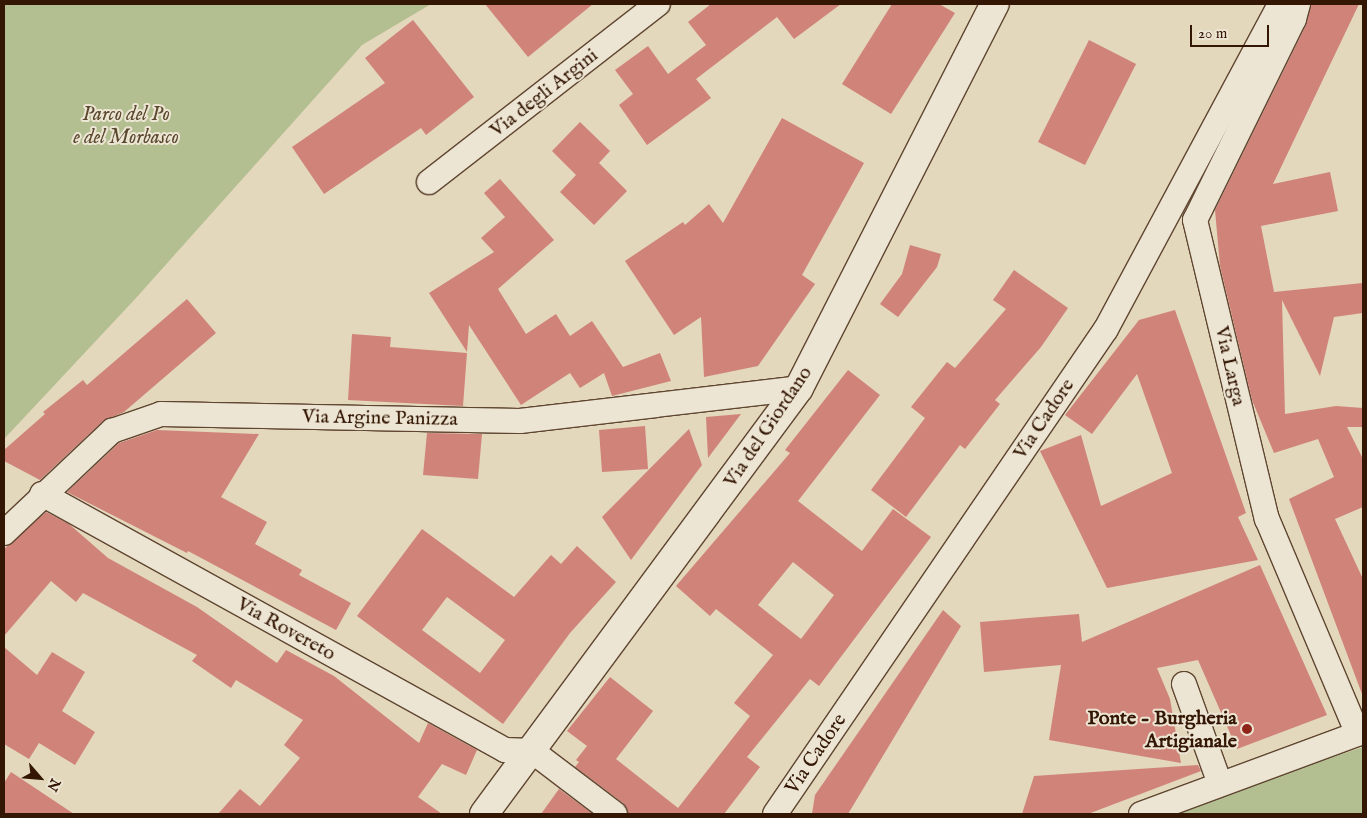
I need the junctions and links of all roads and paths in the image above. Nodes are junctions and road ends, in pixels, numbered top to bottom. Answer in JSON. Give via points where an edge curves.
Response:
{"nodes":[{"id":1,"x":658,"y":4,"type":"edge"},
{"id":2,"x":995,"y":4,"type":"edge"},
{"id":3,"x":1280,"y":4,"type":"edge"},
{"id":4,"x":1298,"y":4,"type":"edge"},
{"id":5,"x":429,"y":182,"type":"dead end"},
{"id":6,"x":799,"y":388,"type":"junction"},
{"id":7,"x":42,"y":494,"type":"junction"},
{"id":8,"x":4,"y":534,"type":"edge"},
{"id":9,"x":1184,"y":684,"type":"dead end"},
{"id":10,"x":1360,"y":733,"type":"edge"},
{"id":11,"x":532,"y":751,"type":"junction"},
{"id":12,"x":1220,"y":784,"type":"junction"},
{"id":13,"x":484,"y":814,"type":"edge"},
{"id":14,"x":614,"y":814,"type":"edge"},
{"id":15,"x":775,"y":814,"type":"edge"},
{"id":16,"x":1141,"y":814,"type":"edge"}],
"edges":[{"from":1,"to":5,"type":"street","name":"Via degli Argini"},
{"from":2,"to":6,"type":"street","name":"Via del Giordano"},
{"from":3,"to":15,"type":"street","name":"Via Cadore","via":[[1106,328]]},
{"from":4,"to":10,"type":"street","name":"Via Larga","via":[[1294,19],[1195,220],[1267,519]]},
{"from":6,"to":7,"type":"street","name":"Via Argine Panizza","via":[[520,421],[161,414],[112,431]]},
{"from":6,"to":11,"type":"street","name":"Via del Giordano"},
{"from":7,"to":8,"type":"street","name":"Via Argine Panizza"},
{"from":7,"to":11,"type":"street","name":"Via Rovereto","via":[[505,750]]},
{"from":9,"to":12,"type":"street"},
{"from":10,"to":12,"type":"street"},
{"from":11,"to":13,"type":"street","name":"Via del Giordano"},
{"from":11,"to":14,"type":"street"},
{"from":12,"to":16,"type":"street"}]}
